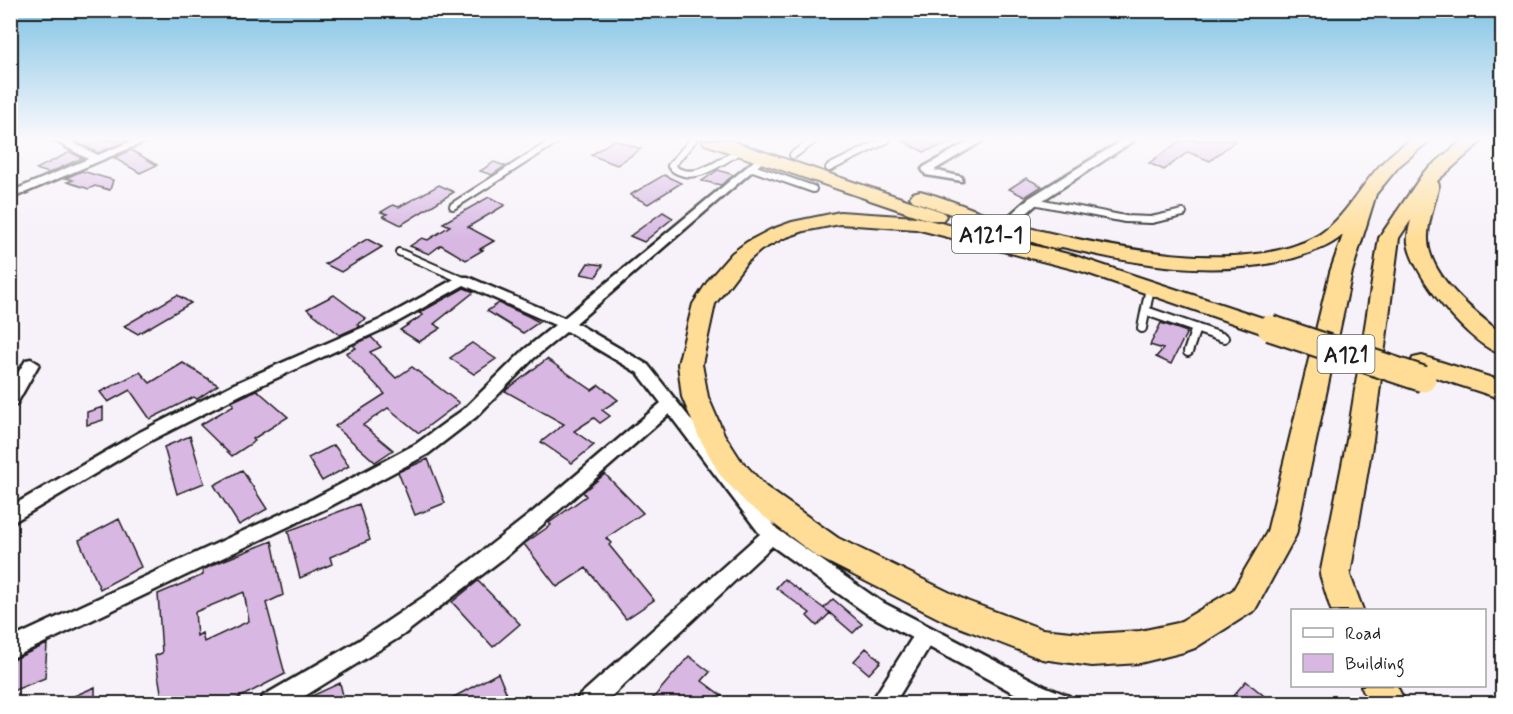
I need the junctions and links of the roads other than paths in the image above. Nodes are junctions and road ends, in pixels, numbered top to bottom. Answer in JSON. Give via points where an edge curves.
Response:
{"nodes":[{"id":1,"x":63,"y":173,"type":"edge"},
{"id":2,"x":504,"y":173,"type":"edge"},
{"id":3,"x":728,"y":173,"type":"edge"},
{"id":4,"x":784,"y":173,"type":"edge"},
{"id":5,"x":807,"y":173,"type":"edge"},
{"id":6,"x":845,"y":173,"type":"edge"},
{"id":7,"x":931,"y":173,"type":"edge"},
{"id":8,"x":1077,"y":173,"type":"edge"},
{"id":9,"x":1383,"y":173,"type":"edge"},
{"id":10,"x":1434,"y":173,"type":"edge"},
{"id":11,"x":1431,"y":176,"type":"junction"},
{"id":12,"x":958,"y":179,"type":"dead end"},
{"id":13,"x":813,"y":189,"type":"dead end"},
{"id":14,"x":1367,"y":194,"type":"junction"},
{"id":15,"x":10,"y":196,"type":"edge"},
{"id":16,"x":1033,"y":201,"type":"junction"},
{"id":17,"x":453,"y":206,"type":"dead end"},
{"id":18,"x":1183,"y":213,"type":"dead end"},
{"id":19,"x":1005,"y":226,"type":"junction"},
{"id":20,"x":399,"y":252,"type":"dead end"},
{"id":21,"x":1086,"y":266,"type":"junction"},
{"id":22,"x":463,"y":280,"type":"junction"},
{"id":23,"x":1150,"y":287,"type":"junction"},
{"id":24,"x":1146,"y":311,"type":"junction"},
{"id":25,"x":1271,"y":322,"type":"junction"},
{"id":26,"x":566,"y":324,"type":"junction"},
{"id":27,"x":1142,"y":328,"type":"dead end"},
{"id":28,"x":1196,"y":328,"type":"junction"},
{"id":29,"x":1224,"y":338,"type":"dead end"},
{"id":30,"x":1503,"y":346,"type":"edge"},
{"id":31,"x":1188,"y":352,"type":"dead end"},
{"id":32,"x":31,"y":364,"type":"dead end"},
{"id":33,"x":1423,"y":372,"type":"junction"},
{"id":34,"x":1503,"y":390,"type":"edge"},
{"id":35,"x":10,"y":400,"type":"edge"},
{"id":36,"x":1503,"y":404,"type":"edge"},
{"id":37,"x":669,"y":405,"type":"junction"},
{"id":38,"x":10,"y":517,"type":"edge"},
{"id":39,"x":771,"y":535,"type":"junction"},
{"id":40,"x":1347,"y":609,"type":"edge"},
{"id":41,"x":925,"y":636,"type":"junction"},
{"id":42,"x":10,"y":650,"type":"edge"},
{"id":43,"x":1379,"y":687,"type":"edge"},
{"id":44,"x":272,"y":704,"type":"edge"},
{"id":45,"x":587,"y":704,"type":"edge"},
{"id":46,"x":882,"y":704,"type":"edge"},
{"id":47,"x":1061,"y":704,"type":"edge"},
{"id":48,"x":1389,"y":704,"type":"edge"}],
"edges":[{"from":1,"to":15,"type":"street"},
{"from":2,"to":17,"type":"lane"},
{"from":3,"to":26,"type":"street"},
{"from":4,"to":13,"type":"lane"},
{"from":5,"to":21,"type":"highway","number":"A121-1"},
{"from":6,"to":19,"type":"highway","number":"A121-1"},
{"from":7,"to":12,"type":"street"},
{"from":8,"to":16,"type":"street"},
{"from":9,"to":14,"type":"highway"},
{"from":10,"to":11,"type":"highway"},
{"from":11,"to":30,"type":"highway","via":[[1418,242],[1427,269],[1460,309]]},
{"from":11,"to":40,"type":"highway","via":[[1389,238],[1360,440],[1335,575]]},
{"from":14,"to":19,"type":"highway","via":[[1346,222],[1324,241],[1267,260],[1178,261],[1102,250]]},
{"from":14,"to":21,"type":"highway","via":[[1341,272],[1281,535],[1244,600],[1184,637],[1140,647],[1092,650],[1042,644],[957,612],[827,547],[756,495],[730,467],[695,397],[690,364],[704,304],[739,258],[754,246],[799,226],[840,218],[916,223]]},
{"from":16,"to":18,"type":"lane","via":[[1125,219],[1151,220]]},
{"from":16,"to":19,"type":"street"},
{"from":19,"to":25,"type":"highway","number":"A121-1"},
{"from":20,"to":22,"type":"lane"},
{"from":21,"to":23,"type":"highway","number":"A121-1"},
{"from":22,"to":26,"type":"street"},
{"from":22,"to":38,"type":"street","via":[[384,323],[144,437]]},
{"from":23,"to":24,"type":"lane"},
{"from":23,"to":25,"type":"highway","number":"A121-1"},
{"from":24,"to":27,"type":"lane"},
{"from":24,"to":28,"type":"lane"},
{"from":25,"to":33,"type":"highway","number":"A121","bridge":true},
{"from":26,"to":37,"type":"street","via":[[643,369]]},
{"from":26,"to":42,"type":"street","via":[[529,354],[470,413],[422,449],[319,504]]},
{"from":28,"to":29,"type":"lane"},
{"from":28,"to":31,"type":"lane"},
{"from":32,"to":35,"type":"street"},
{"from":33,"to":34,"type":"highway","number":"A121"},
{"from":33,"to":36,"type":"highway","number":"A121"},
{"from":37,"to":39,"type":"street"},
{"from":37,"to":44,"type":"street","via":[[461,580],[397,627]]},
{"from":39,"to":41,"type":"street","via":[[873,607]]},
{"from":39,"to":45,"type":"street"},
{"from":41,"to":46,"type":"street"},
{"from":41,"to":47,"type":"street"},
{"from":43,"to":48,"type":"highway"}]}
